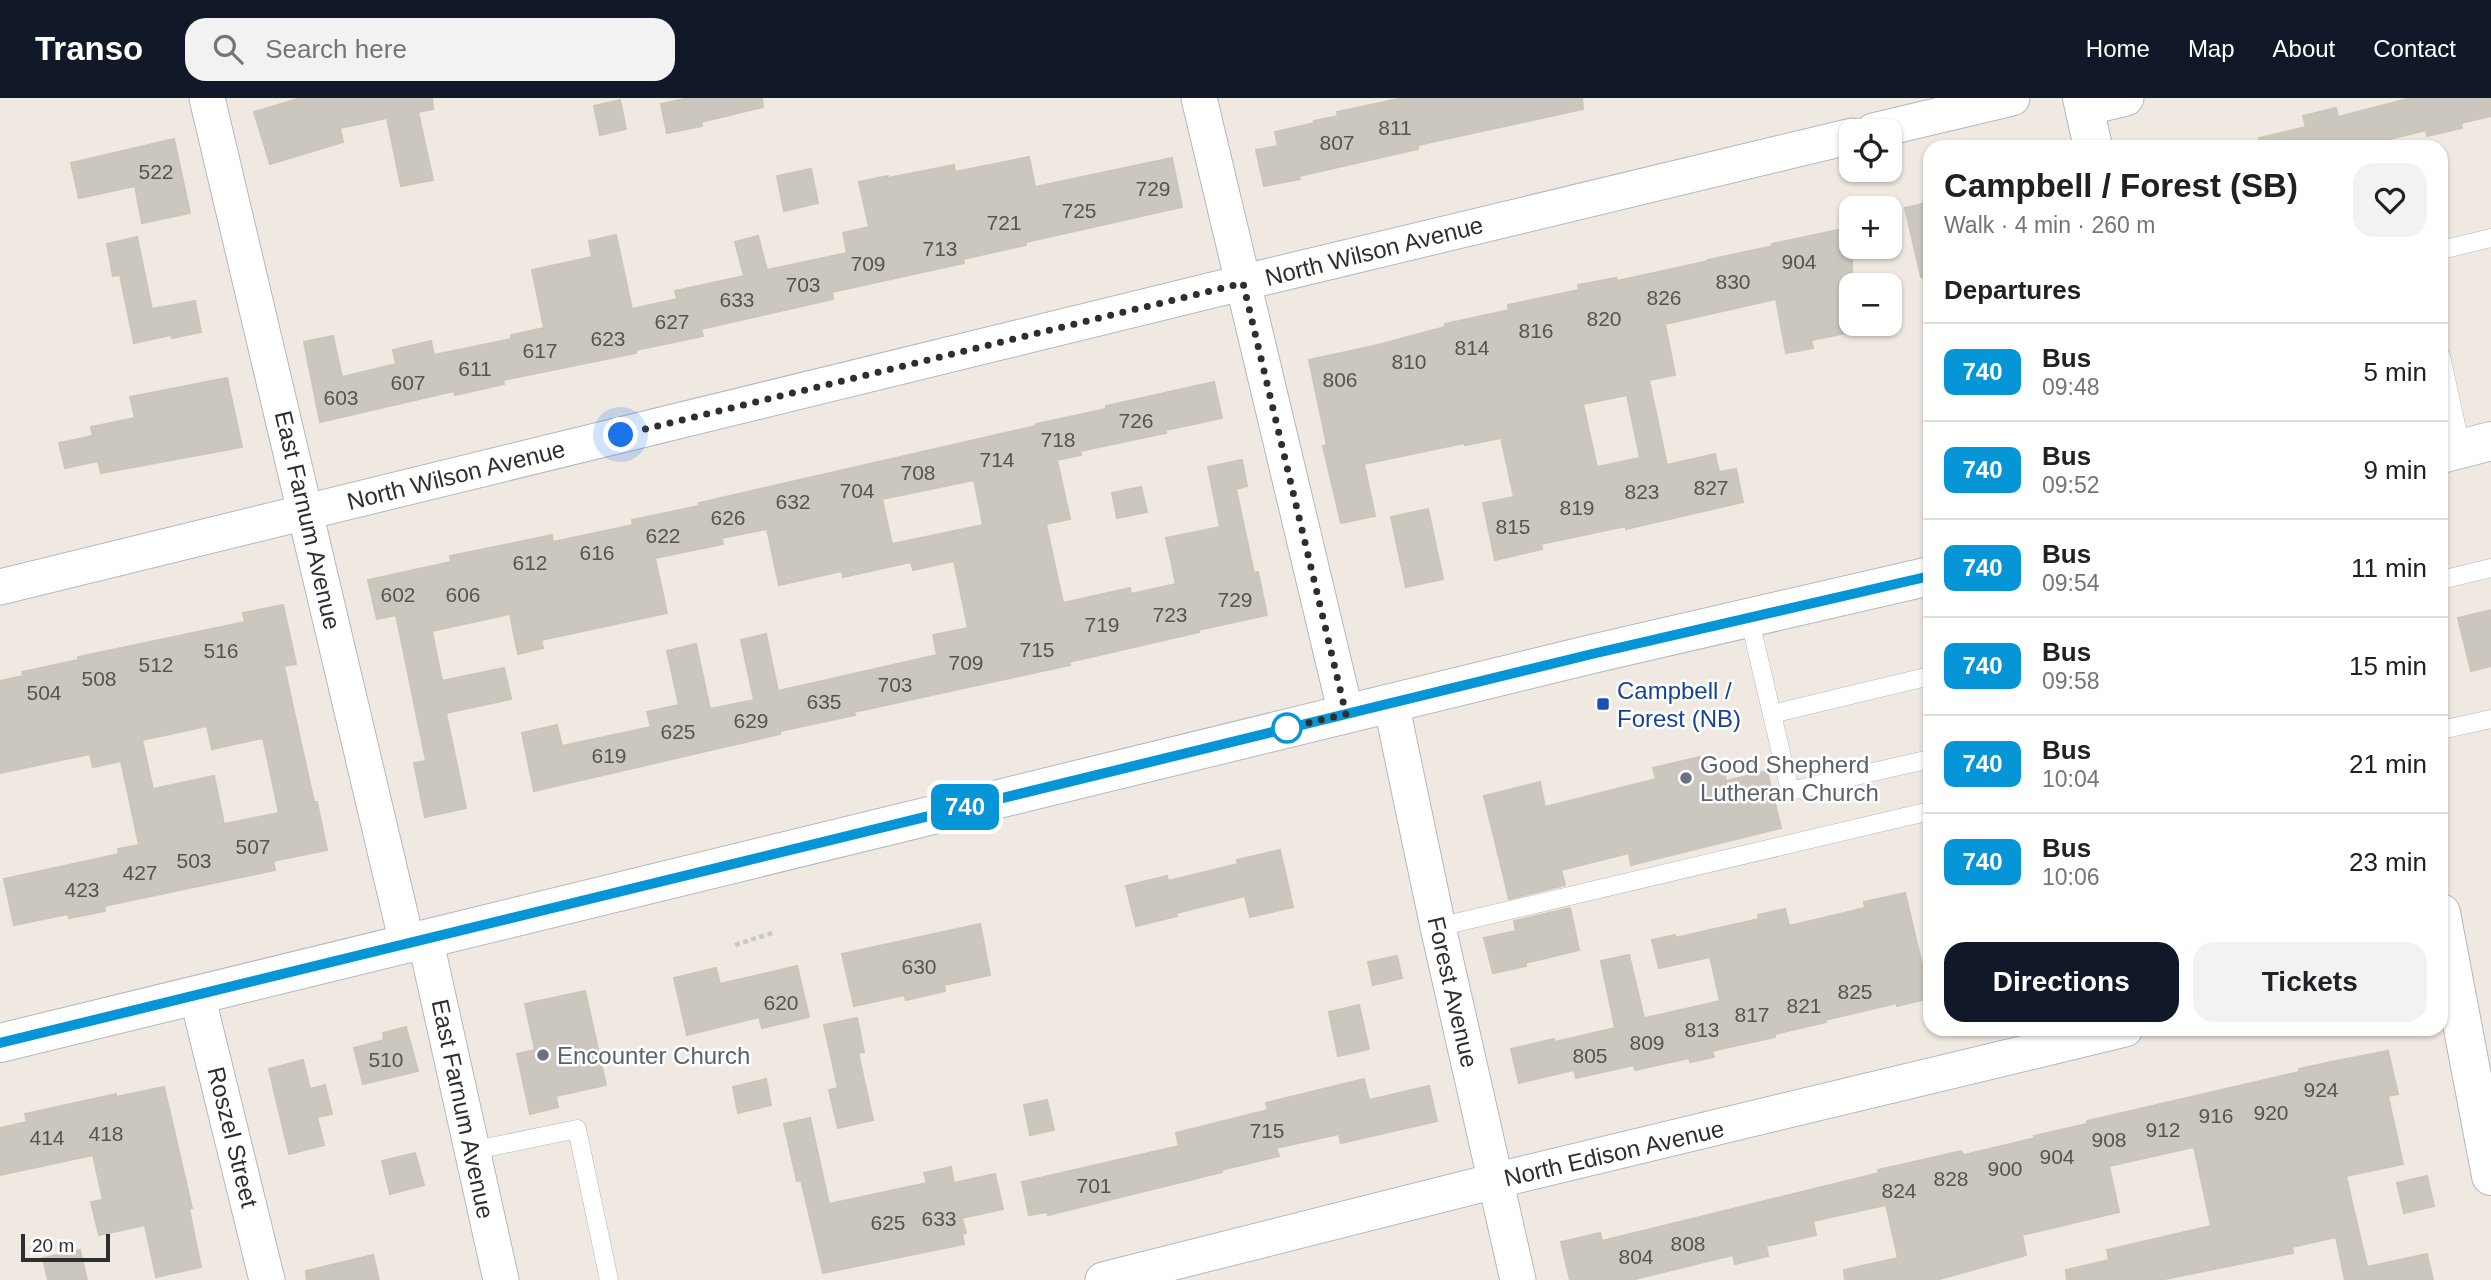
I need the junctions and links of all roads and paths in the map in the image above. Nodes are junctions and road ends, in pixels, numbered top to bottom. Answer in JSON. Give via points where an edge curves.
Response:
{"nodes":[{"id":1,"x":207,"y":98,"type":"edge"},
{"id":2,"x":1199,"y":98,"type":"edge"},
{"id":3,"x":2012,"y":98,"type":"edge"},
{"id":4,"x":2126,"y":98,"type":"edge"},
{"id":5,"x":2084,"y":103,"type":"edge"},
{"id":6,"x":1902,"y":124,"type":"edge"},
{"id":7,"x":1839,"y":139,"type":"edge"},
{"id":8,"x":2092,"y":140,"type":"edge"},
{"id":9,"x":2491,"y":238,"type":"edge"},
{"id":10,"x":2448,"y":248,"type":"edge"},
{"id":11,"x":1243,"y":283,"type":"junction"},
{"id":12,"x":2448,"y":383,"type":"edge"},
{"id":13,"x":2465,"y":448,"type":"edge"},
{"id":14,"x":306,"y":512,"type":"junction"},
{"id":15,"x":2491,"y":568,"type":"edge"},
{"id":16,"x":1923,"y":578,"type":"edge"},
{"id":17,"x":2448,"y":578,"type":"edge"},
{"id":18,"x":0,"y":587,"type":"edge"},
{"id":19,"x":1749,"y":617,"type":"junction"},
{"id":20,"x":1923,"y":678,"type":"edge"},
{"id":21,"x":1391,"y":703,"type":"junction"},
{"id":22,"x":1346,"y":714,"type":"junction"},
{"id":23,"x":1772,"y":714,"type":"junction"},
{"id":24,"x":2491,"y":719,"type":"edge"},
{"id":25,"x":2448,"y":728,"type":"edge"},
{"id":26,"x":1923,"y":762,"type":"edge"},
{"id":27,"x":1923,"y":813,"type":"edge"},
{"id":28,"x":1438,"y":927,"type":"junction"},
{"id":29,"x":775,"y":932,"type":"dead end"},
{"id":30,"x":416,"y":941,"type":"junction"},
{"id":31,"x":735,"y":945,"type":"dead end"},
{"id":32,"x":2448,"y":967,"type":"edge"},
{"id":33,"x":197,"y":995,"type":"junction"},
{"id":34,"x":2096,"y":1036,"type":"edge"},
{"id":35,"x":0,"y":1043,"type":"edge"},
{"id":36,"x":471,"y":1151,"type":"junction"},
{"id":37,"x":2491,"y":1176,"type":"edge"},
{"id":38,"x":1496,"y":1181,"type":"junction"},
{"id":39,"x":267,"y":1280,"type":"edge"},
{"id":40,"x":501,"y":1280,"type":"edge"},
{"id":41,"x":609,"y":1280,"type":"edge"},
{"id":42,"x":1103,"y":1280,"type":"edge"},
{"id":43,"x":1518,"y":1280,"type":"edge"}],
"edges":[{"from":1,"to":14,"type":"street","name":"East Farnum Avenue"},
{"from":2,"to":11,"type":"street"},
{"from":3,"to":6,"type":"street"},
{"from":4,"to":5,"type":"street"},
{"from":5,"to":8,"type":"street"},
{"from":7,"to":11,"type":"street","name":"North Wilson Avenue"},
{"from":9,"to":10,"type":"lane"},
{"from":11,"to":14,"type":"street","name":"North Wilson Avenue"},
{"from":11,"to":22,"type":"street"},
{"from":12,"to":13,"type":"lane"},
{"from":14,"to":18,"type":"street","name":"North Wilson Avenue"},
{"from":14,"to":30,"type":"street","name":"East Farnum Avenue"},
{"from":15,"to":17,"type":"lane"},
{"from":16,"to":19,"type":"street"},
{"from":19,"to":21,"type":"street"},
{"from":19,"to":23,"type":"lane"},
{"from":20,"to":23,"type":"lane"},
{"from":21,"to":22,"type":"street"},
{"from":21,"to":28,"type":"street","name":"Forest Avenue"},
{"from":22,"to":30,"type":"street"},
{"from":23,"to":26,"type":"lane","via":[[1790,792]]},
{"from":24,"to":25,"type":"lane"},
{"from":27,"to":28,"type":"lane"},
{"from":28,"to":38,"type":"street","name":"Forest Avenue"},
{"from":29,"to":31,"type":"path"},
{"from":30,"to":33,"type":"street"},
{"from":30,"to":36,"type":"street","name":"East Farnum Avenue"},
{"from":32,"to":37,"type":"street"},
{"from":33,"to":35,"type":"street"},
{"from":33,"to":39,"type":"street","name":"Roszel Street"},
{"from":34,"to":38,"type":"street","name":"North Edison Avenue"},
{"from":36,"to":40,"type":"street","name":"East Farnum Avenue"},
{"from":36,"to":41,"type":"lane","via":[[577,1129]]},
{"from":38,"to":42,"type":"street","name":"North Edison Avenue"},
{"from":38,"to":43,"type":"street","name":"Forest Avenue"}]}
